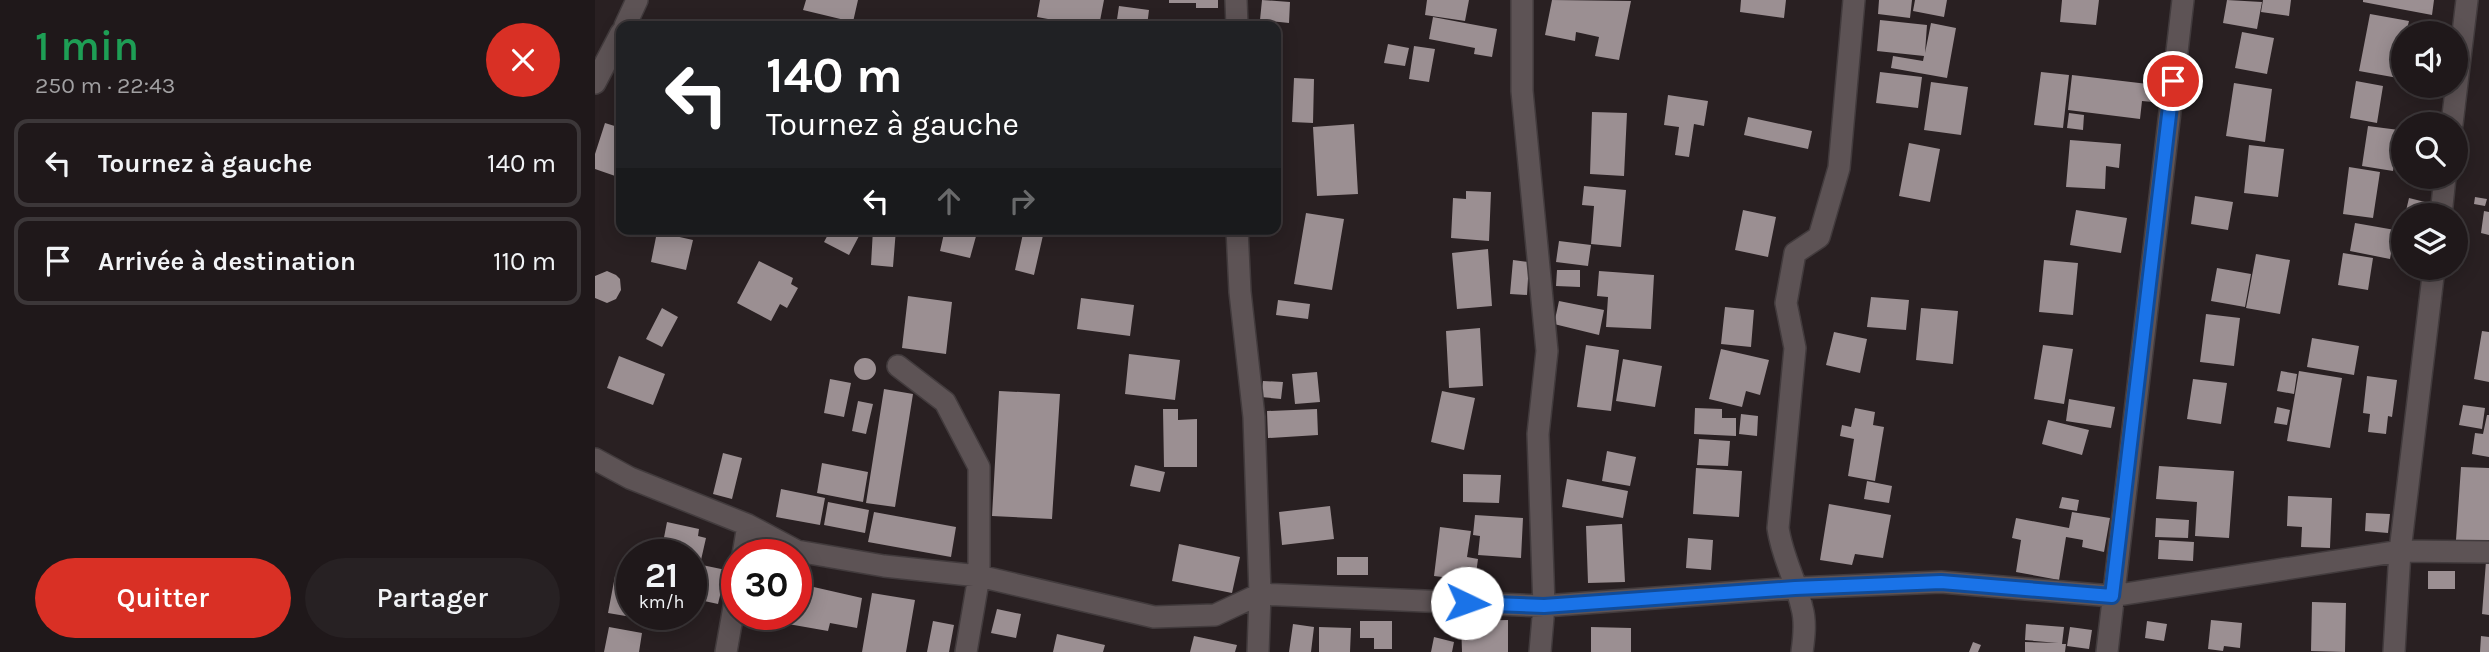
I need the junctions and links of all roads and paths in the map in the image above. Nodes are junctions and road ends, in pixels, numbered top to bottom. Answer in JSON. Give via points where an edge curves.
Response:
{"nodes":[{"id":1,"x":637,"y":0,"type":"edge"},
{"id":2,"x":1236,"y":0,"type":"edge"},
{"id":3,"x":1523,"y":0,"type":"edge"},
{"id":4,"x":1854,"y":0,"type":"edge"},
{"id":5,"x":2183,"y":0,"type":"edge"},
{"id":6,"x":2467,"y":0,"type":"edge"},
{"id":7,"x":627,"y":21,"type":"edge"},
{"id":8,"x":1237,"y":21,"type":"edge"},
{"id":9,"x":616,"y":43,"type":"edge"},
{"id":10,"x":595,"y":83,"type":"edge"},
{"id":11,"x":2453,"y":112,"type":"edge"},
{"id":12,"x":1237,"y":235,"type":"edge"},
{"id":13,"x":2433,"y":280,"type":"edge"},
{"id":14,"x":898,"y":366,"type":"dead end"},
{"id":15,"x":595,"y":459,"type":"edge"},
{"id":16,"x":748,"y":525,"type":"junction"},
{"id":17,"x":746,"y":539,"type":"edge"},
{"id":18,"x":2400,"y":551,"type":"junction"},
{"id":19,"x":2489,"y":552,"type":"edge"},
{"id":20,"x":979,"y":576,"type":"junction"},
{"id":21,"x":1795,"y":588,"type":"junction"},
{"id":22,"x":1260,"y":594,"type":"junction"},
{"id":23,"x":2112,"y":596,"type":"junction"},
{"id":24,"x":1544,"y":606,"type":"junction"},
{"id":25,"x":730,"y":630,"type":"edge"},
{"id":26,"x":726,"y":652,"type":"edge"},
{"id":27,"x":966,"y":652,"type":"edge"},
{"id":28,"x":1258,"y":652,"type":"edge"},
{"id":29,"x":1540,"y":652,"type":"edge"},
{"id":30,"x":1802,"y":652,"type":"edge"},
{"id":31,"x":2107,"y":652,"type":"edge"},
{"id":32,"x":2394,"y":652,"type":"edge"}],
"edges":[{"from":1,"to":7,"type":"street"},
{"from":2,"to":8,"type":"street"},
{"from":3,"to":24,"type":"street","via":[[1523,91],[1547,351],[1538,434]]},
{"from":4,"to":21,"type":"street","via":[[1839,168],[1819,237],[1795,253],[1786,303],[1795,348],[1778,528]]},
{"from":5,"to":23,"type":"street"},
{"from":6,"to":11,"type":"street"},
{"from":9,"to":10,"type":"street"},
{"from":12,"to":22,"type":"street","via":[[1254,418]]},
{"from":13,"to":18,"type":"street"},
{"from":14,"to":20,"type":"street","via":[[945,402],[979,467]]},
{"from":15,"to":16,"type":"street","via":[[630,478]]},
{"from":16,"to":17,"type":"street"},
{"from":16,"to":20,"type":"street","via":[[797,551]]},
{"from":18,"to":19,"type":"street"},
{"from":18,"to":23,"type":"street"},
{"from":18,"to":32,"type":"street"},
{"from":20,"to":22,"type":"street","via":[[1154,617],[1215,615]]},
{"from":20,"to":27,"type":"street"},
{"from":21,"to":23,"type":"street","via":[[1941,582]]},
{"from":21,"to":24,"type":"street"},
{"from":21,"to":30,"type":"street","via":[[1804,624]]},
{"from":22,"to":24,"type":"street"},
{"from":22,"to":28,"type":"street"},
{"from":23,"to":31,"type":"street"},
{"from":24,"to":29,"type":"street"},
{"from":25,"to":26,"type":"street"}]}
